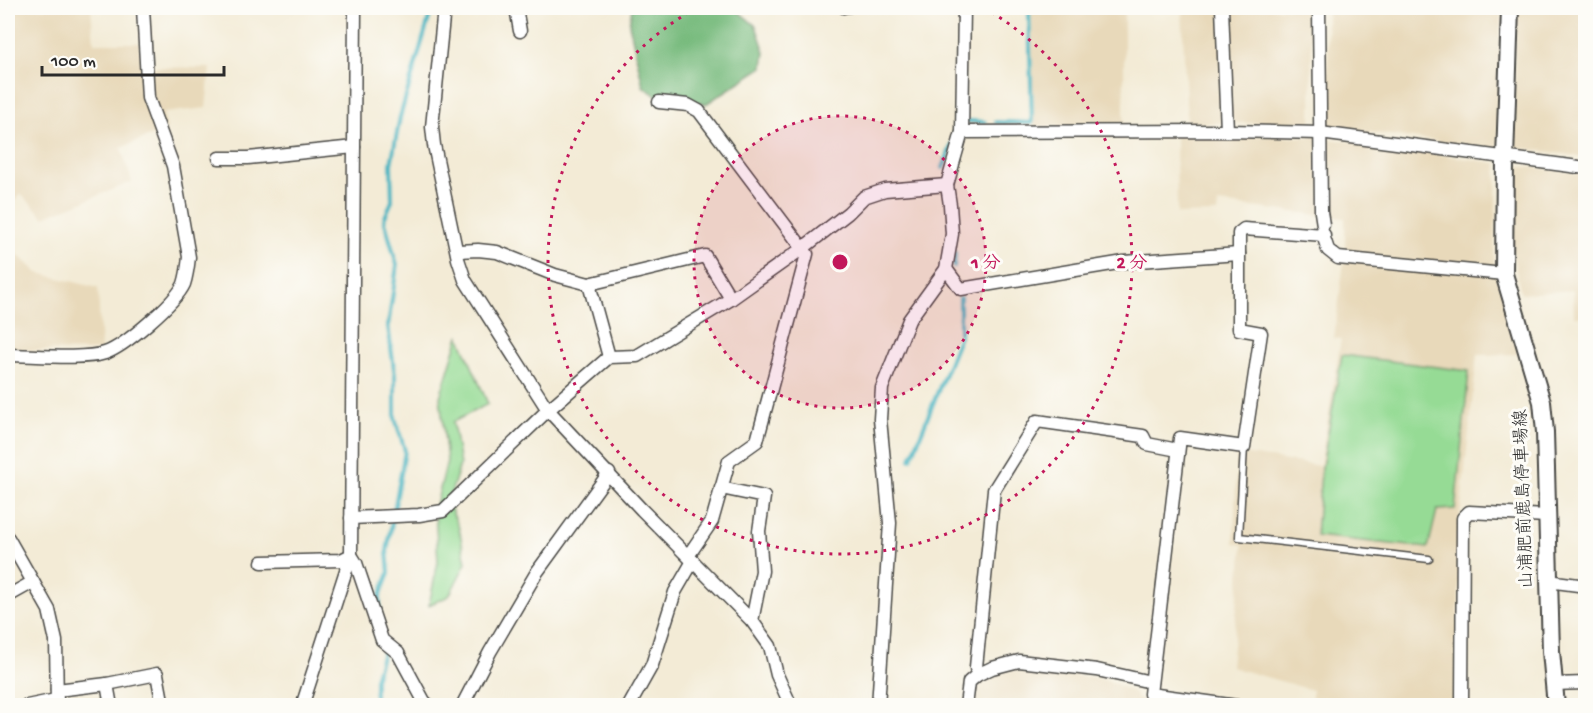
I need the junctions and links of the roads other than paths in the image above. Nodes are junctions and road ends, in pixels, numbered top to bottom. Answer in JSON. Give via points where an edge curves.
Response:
{"nodes":[{"id":1,"x":143,"y":8,"type":"edge"},
{"id":2,"x":355,"y":8,"type":"edge"},
{"id":3,"x":444,"y":8,"type":"edge"},
{"id":4,"x":465,"y":8,"type":"edge"},
{"id":5,"x":516,"y":8,"type":"edge"},
{"id":6,"x":854,"y":8,"type":"edge"},
{"id":7,"x":964,"y":8,"type":"edge"},
{"id":8,"x":1222,"y":8,"type":"edge"},
{"id":9,"x":1319,"y":8,"type":"edge"},
{"id":10,"x":1510,"y":8,"type":"edge"},
{"id":11,"x":843,"y":10,"type":"dead end"},
{"id":12,"x":520,"y":31,"type":"dead end"},
{"id":13,"x":659,"y":102,"type":"dead end"},
{"id":14,"x":1227,"y":131,"type":"junction"},
{"id":15,"x":962,"y":132,"type":"junction"},
{"id":16,"x":1320,"y":133,"type":"junction"},
{"id":17,"x":354,"y":147,"type":"junction"},
{"id":18,"x":219,"y":158,"type":"dead end"},
{"id":19,"x":1505,"y":159,"type":"junction"},
{"id":20,"x":1586,"y":168,"type":"edge"},
{"id":21,"x":947,"y":184,"type":"junction"},
{"id":22,"x":1323,"y":231,"type":"junction"},
{"id":23,"x":803,"y":248,"type":"junction"},
{"id":24,"x":458,"y":251,"type":"junction"},
{"id":25,"x":1239,"y":254,"type":"junction"},
{"id":26,"x":946,"y":269,"type":"junction"},
{"id":27,"x":1504,"y":274,"type":"junction"},
{"id":28,"x":589,"y":284,"type":"junction"},
{"id":29,"x":731,"y":299,"type":"junction"},
{"id":30,"x":8,"y":355,"type":"edge"},
{"id":31,"x":609,"y":357,"type":"junction"},
{"id":32,"x":548,"y":410,"type":"junction"},
{"id":33,"x":1244,"y":447,"type":"junction"},
{"id":34,"x":1178,"y":450,"type":"junction"},
{"id":35,"x":609,"y":473,"type":"junction"},
{"id":36,"x":721,"y":488,"type":"junction"},
{"id":37,"x":1547,"y":516,"type":"junction"},
{"id":38,"x":351,"y":518,"type":"junction"},
{"id":39,"x":8,"y":538,"type":"edge"},
{"id":40,"x":351,"y":555,"type":"junction"},
{"id":41,"x":690,"y":558,"type":"junction"},
{"id":42,"x":1429,"y":559,"type":"dead end"},
{"id":43,"x":262,"y":562,"type":"dead end"},
{"id":44,"x":1548,"y":581,"type":"junction"},
{"id":45,"x":33,"y":582,"type":"junction"},
{"id":46,"x":1586,"y":586,"type":"edge"},
{"id":47,"x":8,"y":596,"type":"edge"},
{"id":48,"x":752,"y":621,"type":"junction"},
{"id":49,"x":977,"y":675,"type":"junction"},
{"id":50,"x":1151,"y":682,"type":"junction"},
{"id":51,"x":1586,"y":683,"type":"edge"},
{"id":52,"x":107,"y":684,"type":"junction"},
{"id":53,"x":1553,"y":684,"type":"junction"},
{"id":54,"x":56,"y":698,"type":"edge"},
{"id":55,"x":1207,"y":703,"type":"edge"},
{"id":56,"x":27,"y":705,"type":"edge"},
{"id":57,"x":111,"y":705,"type":"edge"},
{"id":58,"x":163,"y":705,"type":"edge"},
{"id":59,"x":302,"y":705,"type":"edge"},
{"id":60,"x":429,"y":705,"type":"edge"},
{"id":61,"x":462,"y":705,"type":"edge"},
{"id":62,"x":629,"y":705,"type":"edge"},
{"id":63,"x":790,"y":705,"type":"edge"},
{"id":64,"x":878,"y":705,"type":"edge"},
{"id":65,"x":966,"y":705,"type":"edge"},
{"id":66,"x":1236,"y":705,"type":"edge"},
{"id":67,"x":1462,"y":705,"type":"edge"},
{"id":68,"x":1556,"y":705,"type":"edge"}],
"edges":[{"from":1,"to":30,"type":"street","via":[[148,98],[173,165],[189,257],[183,285],[174,298],[117,348],[89,355]]},
{"from":2,"to":17,"type":"street"},
{"from":3,"to":4,"type":"street"},
{"from":3,"to":24,"type":"street","via":[[432,127]]},
{"from":5,"to":12,"type":"street"},
{"from":6,"to":11,"type":"lane"},
{"from":7,"to":15,"type":"street"},
{"from":8,"to":14,"type":"street"},
{"from":9,"to":16,"type":"street"},
{"from":10,"to":19,"type":"main road","name":"山浦肥前鹿島停車場線"},
{"from":13,"to":23,"type":"street","via":[[688,105],[699,111]]},
{"from":14,"to":15,"type":"street"},
{"from":14,"to":16,"type":"street"},
{"from":15,"to":21,"type":"street"},
{"from":16,"to":19,"type":"street"},
{"from":16,"to":22,"type":"street"},
{"from":17,"to":18,"type":"street"},
{"from":17,"to":38,"type":"street"},
{"from":19,"to":20,"type":"street"},
{"from":19,"to":27,"type":"main road","name":"山浦肥前鹿島停車場線"},
{"from":21,"to":23,"type":"street","via":[[885,190],[864,198]]},
{"from":21,"to":26,"type":"street","via":[[952,234]]},
{"from":22,"to":25,"type":"street","via":[[1244,229],[1239,233]]},
{"from":22,"to":27,"type":"street","via":[[1328,250],[1338,258]]},
{"from":23,"to":29,"type":"street"},
{"from":23,"to":36,"type":"street","via":[[807,254],[757,441],[729,461]]},
{"from":24,"to":28,"type":"street","via":[[497,252]]},
{"from":24,"to":32,"type":"street","via":[[465,280]]},
{"from":25,"to":26,"type":"street","via":[[1124,262],[961,289]]},
{"from":25,"to":33,"type":"street","via":[[1239,329],[1262,333]]},
{"from":26,"to":64,"type":"street","via":[[909,320],[882,388],[880,419],[890,523]]},
{"from":27,"to":37,"type":"main road","name":"山浦肥前鹿島停車場線","via":[[1542,402]]},
{"from":28,"to":29,"type":"street","via":[[705,256]]},
{"from":28,"to":31,"type":"street"},
{"from":29,"to":31,"type":"street","via":[[637,356]]},
{"from":31,"to":32,"type":"street"},
{"from":32,"to":35,"type":"street"},
{"from":32,"to":38,"type":"street","via":[[443,511]]},
{"from":33,"to":34,"type":"street","via":[[1180,438]]},
{"from":33,"to":42,"type":"lane","via":[[1239,537]]},
{"from":34,"to":49,"type":"street","via":[[1147,444],[1143,436],[1037,421],[994,490]]},
{"from":34,"to":50,"type":"street"},
{"from":35,"to":41,"type":"street"},
{"from":35,"to":61,"type":"street","via":[[537,572]]},
{"from":36,"to":41,"type":"street","via":[[712,521]]},
{"from":36,"to":48,"type":"street","via":[[764,497],[759,531],[762,571]]},
{"from":37,"to":44,"type":"main road","name":"山浦肥前鹿島停車場線"},
{"from":37,"to":67,"type":"street","via":[[1469,512],[1463,518]]},
{"from":38,"to":40,"type":"street"},
{"from":39,"to":45,"type":"street"},
{"from":40,"to":43,"type":"street","via":[[341,560]]},
{"from":40,"to":59,"type":"street"},
{"from":40,"to":60,"type":"street","via":[[382,640],[399,653],[423,701]]},
{"from":41,"to":48,"type":"street"},
{"from":41,"to":62,"type":"street","via":[[652,665]]},
{"from":44,"to":46,"type":"street"},
{"from":44,"to":53,"type":"main road","name":"山浦肥前鹿島停車場線"},
{"from":45,"to":47,"type":"street"},
{"from":45,"to":54,"type":"street","via":[[49,610],[57,642]]},
{"from":48,"to":63,"type":"street","via":[[770,646]]},
{"from":49,"to":50,"type":"street","via":[[1019,661],[1097,670]]},
{"from":49,"to":65,"type":"street","via":[[969,682]]},
{"from":50,"to":55,"type":"street","via":[[1150,694]]},
{"from":51,"to":53,"type":"street"},
{"from":52,"to":54,"type":"street"},
{"from":52,"to":57,"type":"street"},
{"from":52,"to":58,"type":"street","via":[[157,674]]},
{"from":53,"to":68,"type":"main road","name":"山浦肥前鹿島停車場線"},
{"from":54,"to":56,"type":"street"},
{"from":55,"to":66,"type":"street"}]}
